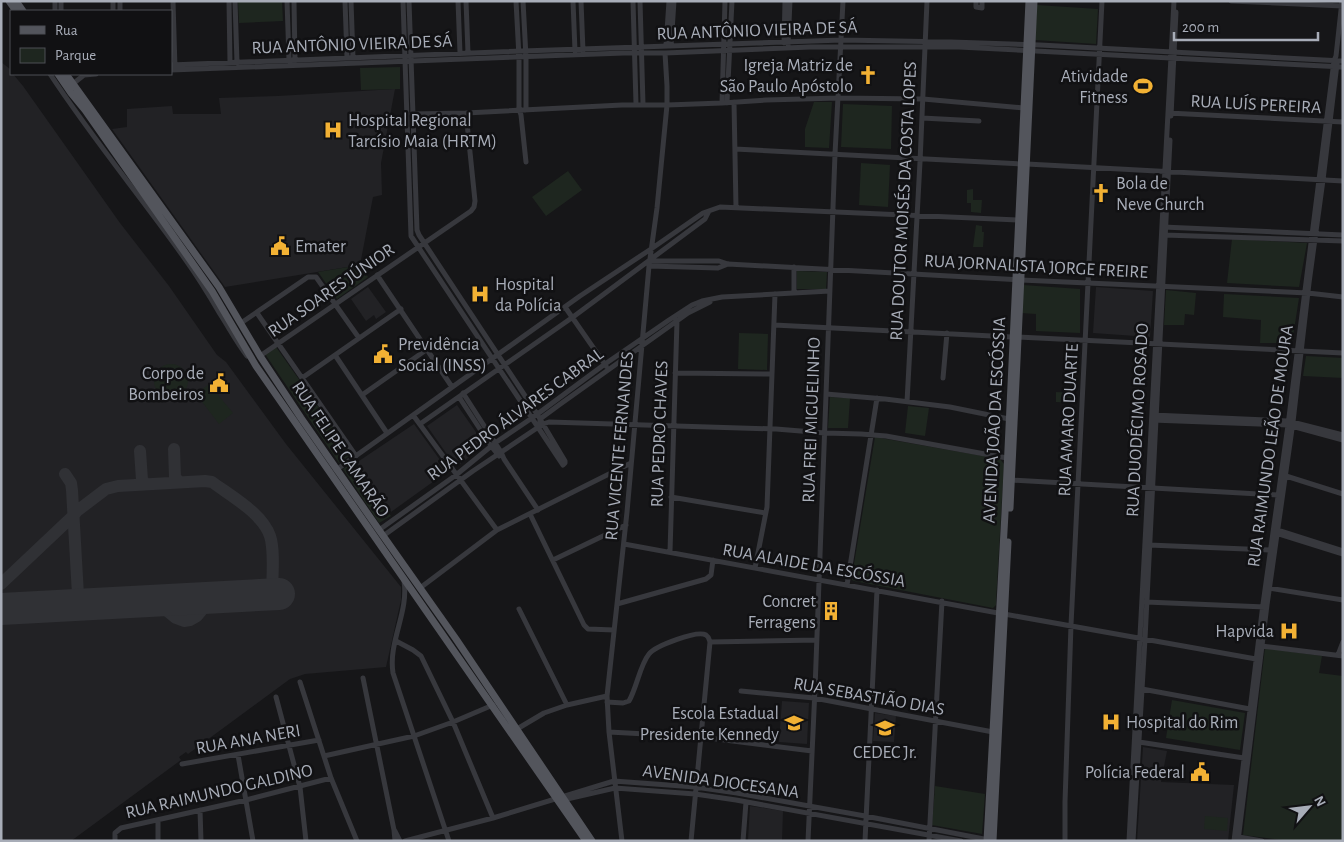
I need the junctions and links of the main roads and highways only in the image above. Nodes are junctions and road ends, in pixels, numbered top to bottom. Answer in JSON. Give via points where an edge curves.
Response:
{"nodes":[{"id":1,"x":1029,"y":1,"type":"edge"},
{"id":2,"x":1034,"y":1,"type":"edge"},
{"id":3,"x":1029,"y":48,"type":"junction"},
{"id":4,"x":59,"y":75,"type":"edge"},
{"id":5,"x":59,"y":75,"type":"edge"},
{"id":6,"x":67,"y":75,"type":"edge"},
{"id":7,"x":74,"y":84,"type":"junction"},
{"id":8,"x":1024,"y":164,"type":"junction"},
{"id":9,"x":1018,"y":280,"type":"junction"},
{"id":10,"x":222,"y":308,"type":"junction"},
{"id":11,"x":241,"y":323,"type":"junction"},
{"id":12,"x":1015,"y":337,"type":"junction"},
{"id":13,"x":249,"y":352,"type":"junction"},
{"id":14,"x":260,"y":356,"type":"junction"},
{"id":15,"x":301,"y":430,"type":"junction"},
{"id":16,"x":310,"y":432,"type":"junction"},
{"id":17,"x":1001,"y":613,"type":"junction"},
{"id":18,"x":449,"y":642,"type":"junction"},
{"id":19,"x":466,"y":653,"type":"junction"},
{"id":20,"x":476,"y":680,"type":"junction"},
{"id":21,"x":487,"y":684,"type":"junction"},
{"id":22,"x":514,"y":731,"type":"junction"},
{"id":23,"x":562,"y":799,"type":"junction"},
{"id":24,"x":586,"y":841,"type":"edge"},
{"id":25,"x":592,"y":841,"type":"edge"},
{"id":26,"x":989,"y":841,"type":"edge"}],
"edges":[{"from":1,"to":3,"type":"main road","name":"AVENIDA JOÃO DA ESCÓSSIA"},
{"from":2,"to":3,"type":"main road","name":"AVENIDA JOÃO DA ESCÓSSIA"},
{"from":3,"to":8,"type":"main road","name":"AVENIDA JOÃO DA ESCÓSSIA"},
{"from":3,"to":8,"type":"main road","name":"AVENIDA JOÃO DA ESCÓSSIA"},
{"from":4,"to":7,"type":"main road","via":[[68,86]]},
{"from":5,"to":10,"type":"main road","name":"RUA FELIPE CAMARÃO"},
{"from":6,"to":7,"type":"main road","name":"RUA FELIPE CAMARÃO"},
{"from":7,"to":11,"type":"main road","name":"RUA FELIPE CAMARÃO","via":[[219,287]]},
{"from":8,"to":9,"type":"main road","name":"AVENIDA JOÃO DA ESCÓSSIA"},
{"from":8,"to":9,"type":"main road","name":"AVENIDA JOÃO DA ESCÓSSIA","via":[[1018,220]]},
{"from":9,"to":12,"type":"main road","name":"AVENIDA JOÃO DA ESCÓSSIA"},
{"from":10,"to":11,"type":"main road","via":[[234,326]]},
{"from":10,"to":13,"type":"main road","name":"RUA FELIPE CAMARÃO"},
{"from":11,"to":14,"type":"main road","name":"RUA FELIPE CAMARÃO"},
{"from":12,"to":17,"type":"main road","name":"AVENIDA JOÃO DA ESCÓSSIA"},
{"from":12,"to":17,"type":"main road","name":"AVENIDA JOÃO DA ESCÓSSIA","via":[[1011,480]]},
{"from":13,"to":14,"type":"main road","via":[[246,344],[249,342]]},
{"from":13,"to":15,"type":"main road","name":"RUA FELIPE CAMARÃO"},
{"from":14,"to":16,"type":"main road","name":"RUA FELIPE CAMARÃO"},
{"from":15,"to":16,"type":"main road","via":[[300,421]]},
{"from":15,"to":18,"type":"main road","name":"RUA FELIPE CAMARÃO"},
{"from":16,"to":19,"type":"main road","name":"RUA FELIPE CAMARÃO"},
{"from":17,"to":26,"type":"main road","name":"AVENIDA JOÃO DA ESCÓSSIA"},
{"from":17,"to":26,"type":"main road","name":"AVENIDA JOÃO DA ESCÓSSIA"},
{"from":18,"to":19,"type":"main road","via":[[467,662],[470,660]]},
{"from":18,"to":20,"type":"main road","name":"RUA FELIPE CAMARÃO"},
{"from":19,"to":21,"type":"main road","name":"RUA FELIPE CAMARÃO"},
{"from":20,"to":21,"type":"main road","via":[[472,673],[475,670]]},
{"from":20,"to":22,"type":"main road","name":"RUA FELIPE CAMARÃO"},
{"from":21,"to":22,"type":"main road","name":"RUA FELIPE CAMARÃO"},
{"from":22,"to":23,"type":"main road","name":"RUA FELIPE CAMARÃO"},
{"from":22,"to":23,"type":"main road","name":"RUA FELIPE CAMARÃO","via":[[523,738]]},
{"from":23,"to":24,"type":"main road","name":"RUA FELIPE CAMARÃO"},
{"from":23,"to":25,"type":"main road","name":"RUA FELIPE CAMARÃO"}]}
